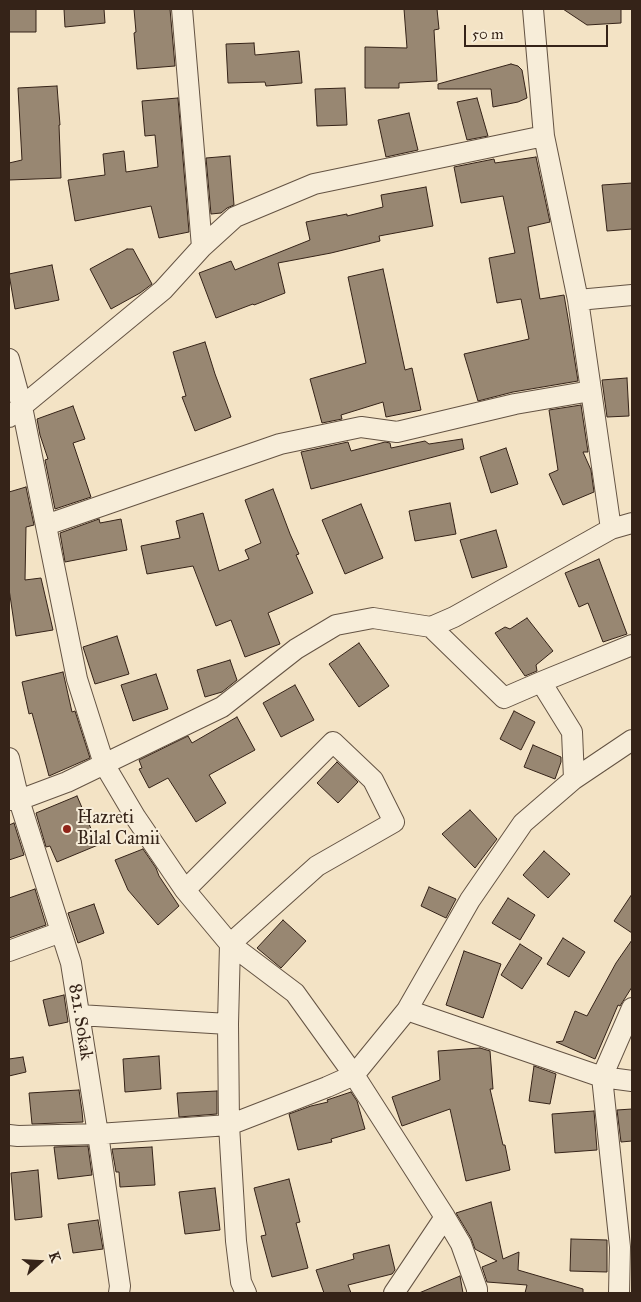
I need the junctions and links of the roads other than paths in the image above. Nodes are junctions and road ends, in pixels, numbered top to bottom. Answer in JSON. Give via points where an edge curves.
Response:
{"nodes":[{"id":1,"x":182,"y":9,"type":"edge"},
{"id":2,"x":533,"y":9,"type":"edge"},
{"id":3,"x":544,"y":136,"type":"junction"},
{"id":4,"x":202,"y":247,"type":"junction"},
{"id":5,"x":632,"y":295,"type":"edge"},
{"id":6,"x":578,"y":300,"type":"junction"},
{"id":7,"x":9,"y":359,"type":"edge"},
{"id":8,"x":592,"y":391,"type":"junction"},
{"id":9,"x":15,"y":412,"type":"edge"},
{"id":10,"x":632,"y":523,"type":"edge"},
{"id":11,"x":46,"y":525,"type":"junction"},
{"id":12,"x":611,"y":529,"type":"junction"},
{"id":13,"x":431,"y":627,"type":"junction"},
{"id":14,"x":632,"y":646,"type":"edge"},
{"id":15,"x":541,"y":682,"type":"junction"},
{"id":16,"x":632,"y":740,"type":"edge"},
{"id":17,"x":9,"y":758,"type":"edge"},
{"id":18,"x":104,"y":764,"type":"junction"},
{"id":19,"x":574,"y":779,"type":"junction"},
{"id":20,"x":14,"y":800,"type":"edge"},
{"id":21,"x":185,"y":890,"type":"junction"},
{"id":22,"x":61,"y":932,"type":"junction"},
{"id":23,"x":230,"y":944,"type":"junction"},
{"id":24,"x":9,"y":951,"type":"edge"},
{"id":25,"x":632,"y":1008,"type":"edge"},
{"id":26,"x":407,"y":1010,"type":"junction"},
{"id":27,"x":79,"y":1015,"type":"junction"},
{"id":28,"x":228,"y":1024,"type":"junction"},
{"id":29,"x":354,"y":1075,"type":"junction"},
{"id":30,"x":602,"y":1077,"type":"junction"},
{"id":31,"x":632,"y":1081,"type":"edge"},
{"id":32,"x":229,"y":1125,"type":"junction"},
{"id":33,"x":98,"y":1134,"type":"junction"},
{"id":34,"x":9,"y":1135,"type":"edge"},
{"id":35,"x":446,"y":1217,"type":"junction"},
{"id":36,"x":120,"y":1293,"type":"edge"},
{"id":37,"x":246,"y":1293,"type":"edge"},
{"id":38,"x":394,"y":1293,"type":"edge"},
{"id":39,"x":477,"y":1293,"type":"edge"},
{"id":40,"x":619,"y":1293,"type":"edge"}],
"edges":[{"from":1,"to":4,"type":"street"},
{"from":2,"to":3,"type":"street"},
{"from":3,"to":4,"type":"street","via":[[314,184],[235,217]]},
{"from":3,"to":6,"type":"street"},
{"from":4,"to":9,"type":"street","via":[[163,290]]},
{"from":5,"to":6,"type":"street"},
{"from":6,"to":8,"type":"street"},
{"from":7,"to":9,"type":"street"},
{"from":8,"to":11,"type":"street","via":[[516,404],[398,432],[361,427],[280,444]]},
{"from":8,"to":12,"type":"street"},
{"from":9,"to":11,"type":"street"},
{"from":10,"to":12,"type":"street"},
{"from":11,"to":18,"type":"street","via":[[77,679]]},
{"from":12,"to":13,"type":"street"},
{"from":13,"to":15,"type":"street","via":[[504,698]]},
{"from":13,"to":18,"type":"street","via":[[373,618],[336,625],[296,649],[222,707]]},
{"from":14,"to":15,"type":"street"},
{"from":15,"to":19,"type":"street","via":[[572,732]]},
{"from":16,"to":19,"type":"street"},
{"from":17,"to":20,"type":"street","name":"821. Sokak"},
{"from":18,"to":20,"type":"street","via":[[67,782]]},
{"from":18,"to":21,"type":"street"},
{"from":19,"to":26,"type":"street","via":[[523,823],[470,900]]},
{"from":20,"to":22,"type":"street","name":"821. Sokak"},
{"from":21,"to":23,"type":"street"},
{"from":21,"to":23,"type":"street","via":[[333,742],[373,780],[394,822],[317,866]]},
{"from":22,"to":24,"type":"street"},
{"from":22,"to":27,"type":"street","name":"821. Sokak","via":[[71,963]]},
{"from":23,"to":28,"type":"street"},
{"from":23,"to":29,"type":"street","via":[[295,993]]},
{"from":25,"to":30,"type":"street"},
{"from":26,"to":29,"type":"street"},
{"from":26,"to":30,"type":"street"},
{"from":27,"to":28,"type":"street"},
{"from":27,"to":33,"type":"street","name":"821. Sokak"},
{"from":28,"to":32,"type":"street"},
{"from":29,"to":32,"type":"street"},
{"from":29,"to":35,"type":"street"},
{"from":30,"to":31,"type":"street"},
{"from":30,"to":40,"type":"street","via":[[620,1247]]},
{"from":32,"to":33,"type":"street"},
{"from":32,"to":37,"type":"street","via":[[236,1242],[241,1282]]},
{"from":33,"to":34,"type":"street"},
{"from":33,"to":36,"type":"street","name":"821. Sokak"},
{"from":35,"to":38,"type":"street"},
{"from":35,"to":39,"type":"street","via":[[461,1244]]}]}
